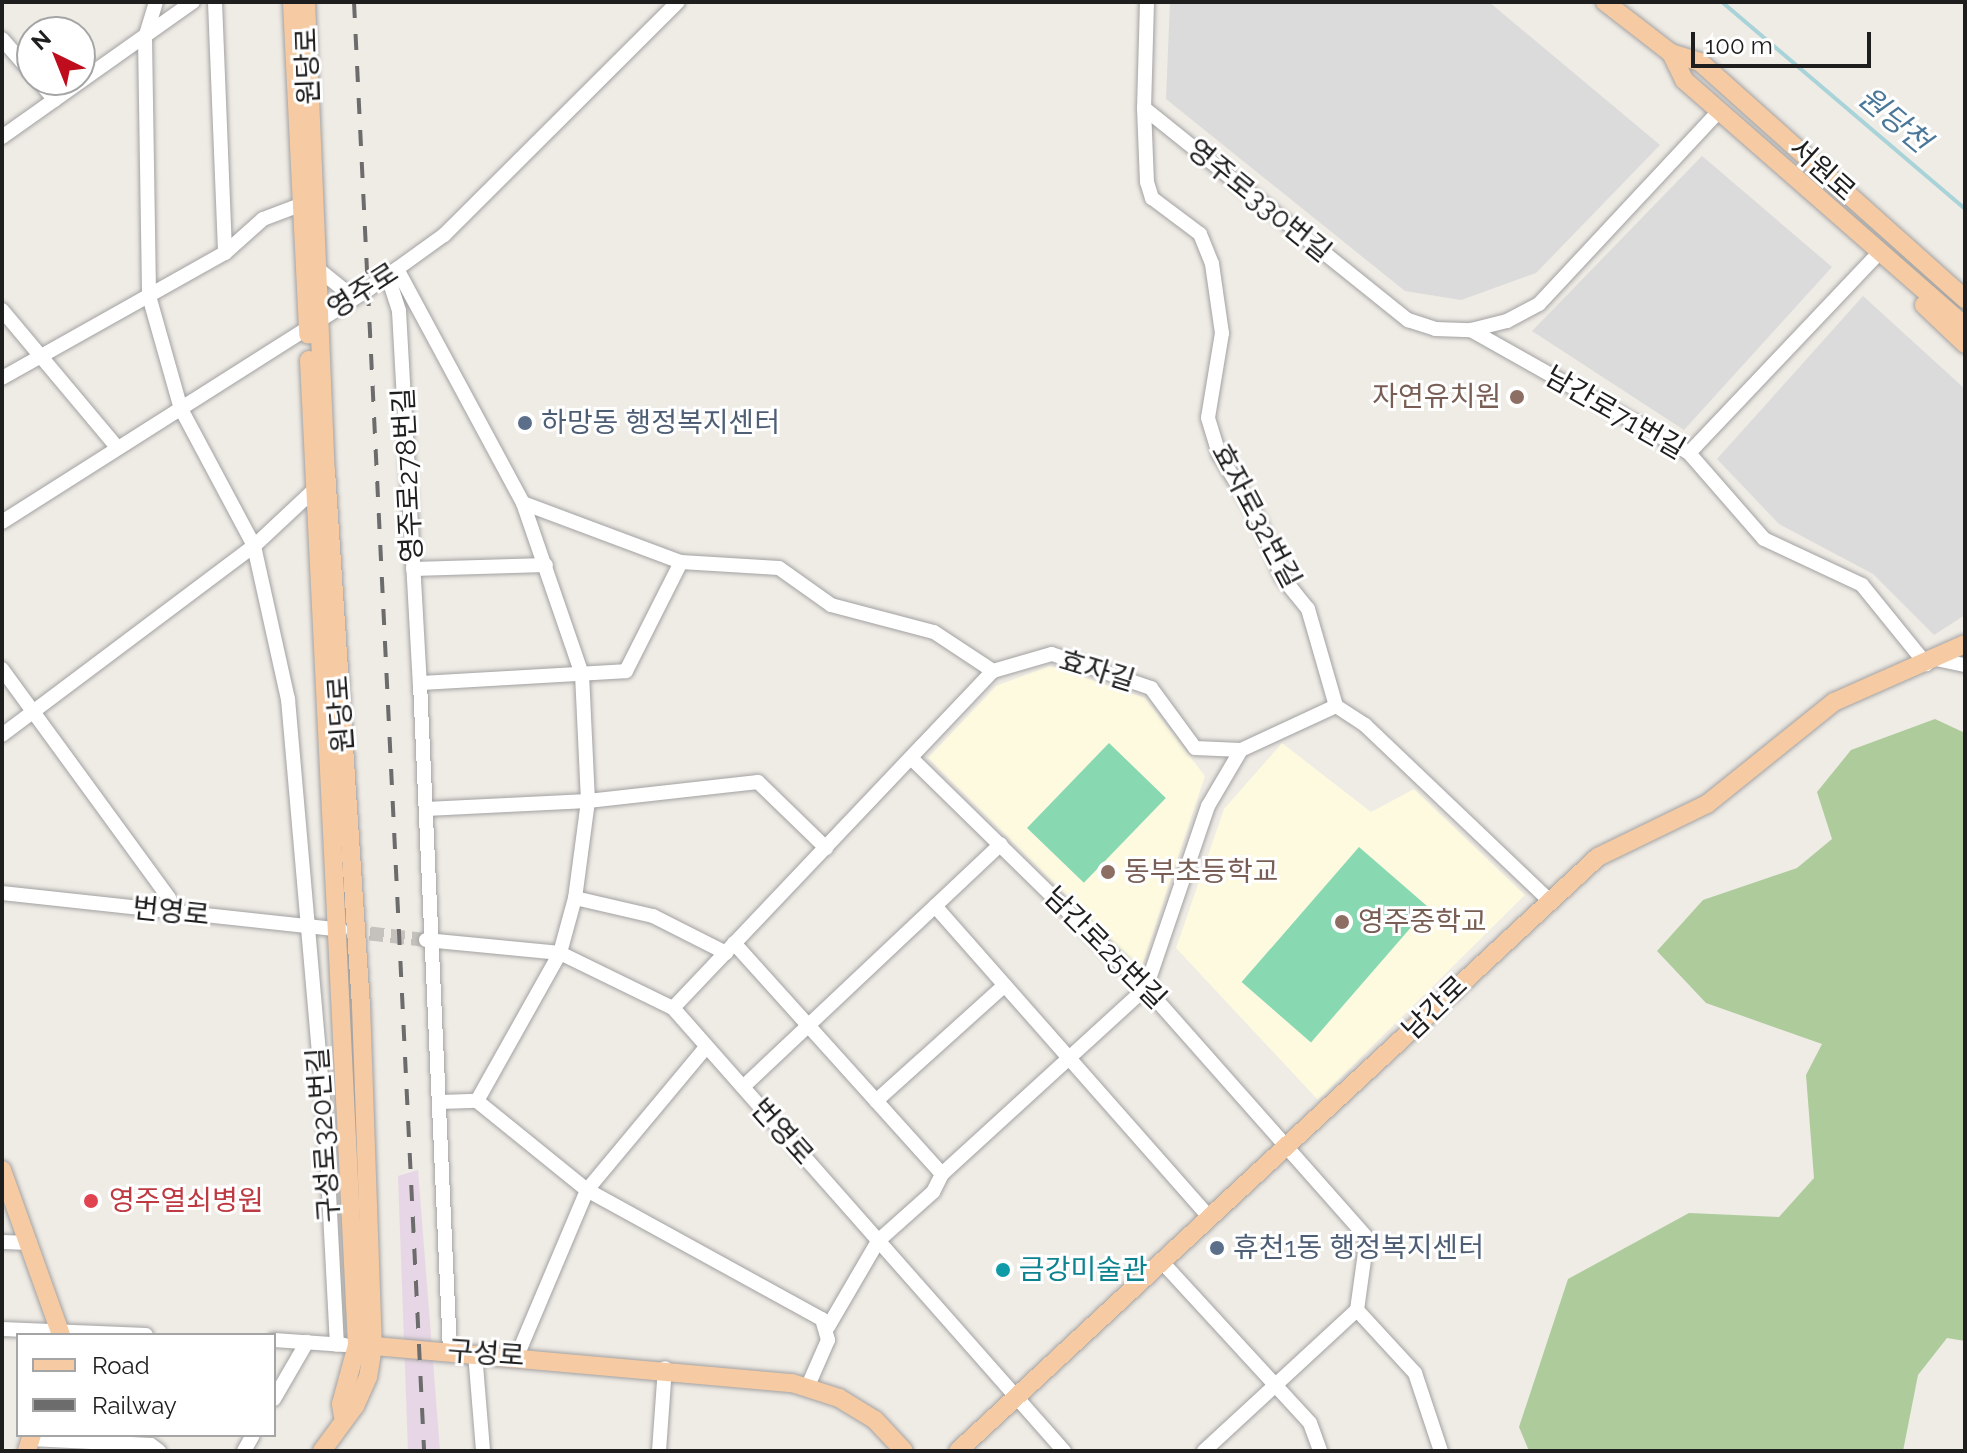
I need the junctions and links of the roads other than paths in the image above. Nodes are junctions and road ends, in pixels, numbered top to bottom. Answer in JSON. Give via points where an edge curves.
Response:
{"nodes":[{"id":1,"x":156,"y":2,"type":"edge"},
{"id":2,"x":193,"y":2,"type":"edge"},
{"id":3,"x":215,"y":2,"type":"edge"},
{"id":4,"x":292,"y":2,"type":"edge"},
{"id":5,"x":306,"y":2,"type":"edge"},
{"id":6,"x":678,"y":2,"type":"edge"},
{"id":7,"x":1147,"y":2,"type":"edge"},
{"id":8,"x":1605,"y":2,"type":"edge"},
{"id":9,"x":145,"y":38,"type":"junction"},
{"id":10,"x":2,"y":39,"type":"edge"},
{"id":11,"x":1671,"y":53,"type":"junction"},
{"id":12,"x":16,"y":55,"type":"edge"},
{"id":13,"x":52,"y":96,"type":"edge"},
{"id":14,"x":55,"y":100,"type":"junction"},
{"id":15,"x":1144,"y":108,"type":"junction"},
{"id":16,"x":1719,"y":111,"type":"junction"},
{"id":17,"x":2,"y":137,"type":"edge"},
{"id":18,"x":1806,"y":156,"type":"junction"},
{"id":19,"x":1785,"y":168,"type":"junction"},
{"id":20,"x":307,"y":203,"type":"junction"},
{"id":21,"x":225,"y":253,"type":"junction"},
{"id":22,"x":1874,"y":258,"type":"junction"},
{"id":23,"x":318,"y":269,"type":"junction"},
{"id":24,"x":397,"y":269,"type":"junction"},
{"id":25,"x":1965,"y":282,"type":"edge"},
{"id":26,"x":360,"y":294,"type":"junction"},
{"id":27,"x":149,"y":296,"type":"junction"},
{"id":28,"x":1965,"y":299,"type":"edge"},
{"id":29,"x":2,"y":310,"type":"edge"},
{"id":30,"x":314,"y":322,"type":"junction"},
{"id":31,"x":1965,"y":326,"type":"edge"},
{"id":32,"x":1471,"y":330,"type":"junction"},
{"id":33,"x":1965,"y":344,"type":"edge"},
{"id":34,"x":41,"y":357,"type":"junction"},
{"id":35,"x":2,"y":378,"type":"edge"},
{"id":36,"x":181,"y":409,"type":"junction"},
{"id":37,"x":118,"y":448,"type":"junction"},
{"id":38,"x":1689,"y":453,"type":"junction"},
{"id":39,"x":313,"y":491,"type":"junction"},
{"id":40,"x":523,"y":503,"type":"junction"},
{"id":41,"x":2,"y":522,"type":"edge"},
{"id":42,"x":254,"y":546,"type":"junction"},
{"id":43,"x":681,"y":562,"type":"junction"},
{"id":44,"x":546,"y":565,"type":"junction"},
{"id":45,"x":413,"y":569,"type":"junction"},
{"id":46,"x":1965,"y":644,"type":"edge"},
{"id":47,"x":1931,"y":661,"type":"junction"},
{"id":48,"x":1965,"y":665,"type":"edge"},
{"id":49,"x":2,"y":669,"type":"edge"},
{"id":50,"x":993,"y":671,"type":"junction"},
{"id":51,"x":582,"y":674,"type":"junction"},
{"id":52,"x":420,"y":683,"type":"junction"},
{"id":53,"x":1336,"y":706,"type":"junction"},
{"id":54,"x":33,"y":711,"type":"junction"},
{"id":55,"x":2,"y":735,"type":"edge"},
{"id":56,"x":1241,"y":750,"type":"junction"},
{"id":57,"x":911,"y":758,"type":"junction"},
{"id":58,"x":588,"y":801,"type":"junction"},
{"id":59,"x":426,"y":809,"type":"junction"},
{"id":60,"x":1001,"y":844,"type":"junction"},
{"id":61,"x":826,"y":848,"type":"junction"},
{"id":62,"x":2,"y":893,"type":"edge"},
{"id":63,"x":575,"y":898,"type":"junction"},
{"id":64,"x":1548,"y":899,"type":"junction"},
{"id":65,"x":935,"y":906,"type":"junction"},
{"id":66,"x":173,"y":912,"type":"junction"},
{"id":67,"x":307,"y":926,"type":"junction"},
{"id":68,"x":341,"y":930,"type":"junction"},
{"id":69,"x":428,"y":940,"type":"junction"},
{"id":70,"x":730,"y":948,"type":"junction"},
{"id":71,"x":560,"y":953,"type":"junction"},
{"id":72,"x":1005,"y":985,"type":"junction"},
{"id":73,"x":1146,"y":988,"type":"junction"},
{"id":74,"x":673,"y":1008,"type":"junction"},
{"id":75,"x":808,"y":1026,"type":"junction"},
{"id":76,"x":706,"y":1047,"type":"junction"},
{"id":77,"x":1069,"y":1057,"type":"junction"},
{"id":78,"x":743,"y":1087,"type":"junction"},
{"id":79,"x":477,"y":1101,"type":"junction"},
{"id":80,"x":876,"y":1101,"type":"junction"},
{"id":81,"x":440,"y":1102,"type":"junction"},
{"id":82,"x":1289,"y":1147,"type":"junction"},
{"id":83,"x":2,"y":1170,"type":"edge"},
{"id":84,"x":942,"y":1174,"type":"junction"},
{"id":85,"x":587,"y":1190,"type":"junction"},
{"id":86,"x":7,"y":1196,"type":"edge"},
{"id":87,"x":1211,"y":1219,"type":"junction"},
{"id":88,"x":878,"y":1241,"type":"junction"},
{"id":89,"x":2,"y":1242,"type":"edge"},
{"id":90,"x":30,"y":1243,"type":"junction"},
{"id":91,"x":1163,"y":1263,"type":"junction"},
{"id":92,"x":1357,"y":1310,"type":"junction"},
{"id":93,"x":828,"y":1327,"type":"junction"},
{"id":94,"x":2,"y":1329,"type":"edge"},
{"id":95,"x":62,"y":1333,"type":"edge"},
{"id":96,"x":276,"y":1340,"type":"edge"},
{"id":97,"x":307,"y":1342,"type":"junction"},
{"id":98,"x":337,"y":1345,"type":"junction"},
{"id":99,"x":365,"y":1346,"type":"junction"},
{"id":100,"x":450,"y":1351,"type":"junction"},
{"id":101,"x":475,"y":1353,"type":"junction"},
{"id":102,"x":517,"y":1356,"type":"junction"},
{"id":103,"x":665,"y":1368,"type":"junction"},
{"id":104,"x":1273,"y":1384,"type":"junction"},
{"id":105,"x":807,"y":1388,"type":"junction"},
{"id":106,"x":276,"y":1396,"type":"edge"},
{"id":107,"x":1017,"y":1397,"type":"junction"},
{"id":108,"x":30,"y":1442,"type":"edge"},
{"id":109,"x":159,"y":1451,"type":"edge"},
{"id":110,"x":322,"y":1451,"type":"edge"},
{"id":111,"x":483,"y":1451,"type":"edge"},
{"id":112,"x":659,"y":1451,"type":"edge"},
{"id":113,"x":904,"y":1451,"type":"edge"},
{"id":114,"x":958,"y":1451,"type":"edge"},
{"id":115,"x":1064,"y":1451,"type":"edge"},
{"id":116,"x":1204,"y":1451,"type":"edge"},
{"id":117,"x":1320,"y":1451,"type":"edge"},
{"id":118,"x":1441,"y":1451,"type":"edge"}],
"edges":[{"from":1,"to":9,"type":"street","name":"구성로320번길"},
{"from":2,"to":9,"type":"street"},
{"from":3,"to":21,"type":"street"},
{"from":4,"to":20,"type":"main road","name":"원당로"},
{"from":5,"to":20,"type":"main road","name":"원당로"},
{"from":6,"to":24,"type":"street","name":"영주로","via":[[444,235]]},
{"from":7,"to":15,"type":"street"},
{"from":8,"to":11,"type":"main road","name":"서원로"},
{"from":9,"to":14,"type":"street"},
{"from":9,"to":27,"type":"street","name":"구성로320번길"},
{"from":10,"to":12,"type":"street"},
{"from":11,"to":16,"type":"main road","name":"서원로","via":[[1684,80]]},
{"from":11,"to":18,"type":"main road","name":"서원로","via":[[1700,62]]},
{"from":13,"to":14,"type":"street"},
{"from":14,"to":17,"type":"street"},
{"from":15,"to":32,"type":"street","name":"영주로330번길","via":[[1408,320],[1435,329]]},
{"from":15,"to":53,"type":"street","name":"효자로32번길","via":[[1152,198],[1200,234],[1212,264],[1222,333],[1208,418],[1219,454],[1259,520],[1282,577],[1308,609]]},
{"from":16,"to":19,"type":"main road","name":"서원로"},
{"from":16,"to":32,"type":"street","via":[[1539,304],[1507,321]]},
{"from":18,"to":25,"type":"main road"},
{"from":18,"to":28,"type":"main road","name":"서원로"},
{"from":19,"to":22,"type":"main road"},
{"from":19,"to":31,"type":"main road","name":"서원로"},
{"from":20,"to":21,"type":"street","via":[[245,230]]},
{"from":20,"to":23,"type":"main road","name":"원당로"},
{"from":20,"to":30,"type":"main road","name":"원당로"},
{"from":21,"to":27,"type":"street"},
{"from":22,"to":33,"type":"main road"},
{"from":22,"to":38,"type":"street"},
{"from":23,"to":26,"type":"street","via":[[345,291]]},
{"from":23,"to":30,"type":"main road","name":"원당로"},
{"from":24,"to":26,"type":"street","name":"영주로"},
{"from":24,"to":40,"type":"street"},
{"from":24,"to":45,"type":"street","name":"영주로278번길","via":[[391,286],[399,311]]},
{"from":26,"to":30,"type":"street","name":"영주로"},
{"from":27,"to":34,"type":"street"},
{"from":27,"to":36,"type":"street","name":"구성로320번길"},
{"from":29,"to":34,"type":"street"},
{"from":30,"to":36,"type":"street","name":"영주로"},
{"from":30,"to":39,"type":"main road","name":"원당로"},
{"from":30,"to":99,"type":"main road","name":"원당로","via":[[361,1006]]},
{"from":32,"to":38,"type":"street","name":"남간로71번길"},
{"from":34,"to":35,"type":"street"},
{"from":34,"to":37,"type":"street"},
{"from":36,"to":37,"type":"street","name":"영주로"},
{"from":36,"to":42,"type":"street","name":"구성로320번길"},
{"from":37,"to":41,"type":"street","name":"영주로"},
{"from":38,"to":47,"type":"street","name":"남간로71번길","via":[[1764,539],[1862,585]]},
{"from":39,"to":42,"type":"street"},
{"from":39,"to":68,"type":"main road","name":"원당로"},
{"from":40,"to":43,"type":"street"},
{"from":40,"to":44,"type":"street"},
{"from":42,"to":54,"type":"street"},
{"from":42,"to":67,"type":"street","name":"구성로320번길","via":[[288,699]]},
{"from":43,"to":50,"type":"street","via":[[779,568],[831,605],[934,632]]},
{"from":43,"to":51,"type":"street","via":[[626,671]]},
{"from":44,"to":45,"type":"street"},
{"from":44,"to":51,"type":"street"},
{"from":45,"to":52,"type":"street","name":"영주로278번길"},
{"from":46,"to":47,"type":"main road","name":"남간로"},
{"from":47,"to":48,"type":"street"},
{"from":47,"to":64,"type":"main road","name":"남간로","via":[[1834,702],[1707,804],[1598,857]]},
{"from":49,"to":54,"type":"street"},
{"from":50,"to":56,"type":"street","name":"효자길","via":[[1052,654],[1151,688],[1195,748]]},
{"from":50,"to":57,"type":"street"},
{"from":51,"to":52,"type":"street"},
{"from":51,"to":58,"type":"street"},
{"from":52,"to":59,"type":"street","name":"영주로278번길"},
{"from":53,"to":56,"type":"street","name":"효자길"},
{"from":53,"to":64,"type":"street","via":[[1365,725]]},
{"from":54,"to":55,"type":"street"},
{"from":54,"to":66,"type":"street","via":[[169,898]]},
{"from":56,"to":73,"type":"street","via":[[1208,806]]},
{"from":57,"to":60,"type":"street","name":"남간로25번길"},
{"from":57,"to":61,"type":"street"},
{"from":58,"to":59,"type":"street"},
{"from":58,"to":61,"type":"street","via":[[758,782]]},
{"from":58,"to":63,"type":"street"},
{"from":59,"to":69,"type":"street","name":"영주로278번길"},
{"from":60,"to":65,"type":"street"},
{"from":60,"to":73,"type":"street","name":"남간로25번길"},
{"from":61,"to":70,"type":"street"},
{"from":62,"to":66,"type":"street","name":"번영로"},
{"from":63,"to":70,"type":"street","via":[[653,916]]},
{"from":63,"to":71,"type":"street"},
{"from":64,"to":82,"type":"main road","name":"남간로"},
{"from":65,"to":72,"type":"street"},
{"from":65,"to":75,"type":"street"},
{"from":66,"to":67,"type":"street","name":"번영로"},
{"from":67,"to":68,"type":"street","name":"번영로"},
{"from":67,"to":98,"type":"street","name":"구성로320번길"},
{"from":68,"to":99,"type":"main road","name":"원당로"},
{"from":69,"to":71,"type":"street","name":"번영로"},
{"from":69,"to":81,"type":"street","name":"영주로278번길"},
{"from":70,"to":74,"type":"street"},
{"from":70,"to":75,"type":"street"},
{"from":71,"to":74,"type":"street","name":"번영로"},
{"from":71,"to":79,"type":"street"},
{"from":72,"to":77,"type":"street"},
{"from":72,"to":80,"type":"street"},
{"from":73,"to":77,"type":"street"},
{"from":73,"to":82,"type":"street","name":"남간로25번길"},
{"from":74,"to":76,"type":"street","name":"번영로"},
{"from":75,"to":78,"type":"street"},
{"from":75,"to":80,"type":"street"},
{"from":76,"to":78,"type":"street","name":"번영로"},
{"from":76,"to":85,"type":"street"},
{"from":77,"to":84,"type":"street"},
{"from":77,"to":87,"type":"street"},
{"from":78,"to":88,"type":"street","name":"번영로"},
{"from":79,"to":81,"type":"street"},
{"from":79,"to":85,"type":"street"},
{"from":80,"to":84,"type":"street"},
{"from":81,"to":100,"type":"street","name":"영주로278번길"},
{"from":82,"to":87,"type":"main road","name":"남간로"},
{"from":82,"to":92,"type":"street","name":"남간로25번길","via":[[1367,1238]]},
{"from":83,"to":86,"type":"main road"},
{"from":84,"to":88,"type":"street","via":[[933,1192]]},
{"from":85,"to":93,"type":"street","via":[[787,1298]]},
{"from":85,"to":102,"type":"street"},
{"from":86,"to":90,"type":"main road"},
{"from":87,"to":91,"type":"main road","name":"남간로"},
{"from":88,"to":93,"type":"street"},
{"from":88,"to":107,"type":"street","name":"번영로"},
{"from":89,"to":90,"type":"street"},
{"from":90,"to":95,"type":"main road"},
{"from":91,"to":104,"type":"street"},
{"from":91,"to":107,"type":"main road","name":"남간로"},
{"from":92,"to":104,"type":"street"},
{"from":92,"to":118,"type":"street","via":[[1415,1373]]},
{"from":93,"to":105,"type":"street","via":[[828,1340]]},
{"from":94,"to":95,"type":"street"},
{"from":96,"to":97,"type":"street","name":"구성로"},
{"from":97,"to":98,"type":"street","name":"구성로"},
{"from":97,"to":106,"type":"street"},
{"from":98,"to":99,"type":"street","name":"구성로"},
{"from":99,"to":100,"type":"main road","name":"구성로"},
{"from":99,"to":110,"type":"main road","name":"원당로","via":[[341,1404],[343,1416]]},
{"from":100,"to":101,"type":"main road","name":"구성로"},
{"from":101,"to":102,"type":"main road","name":"구성로"},
{"from":101,"to":111,"type":"street"},
{"from":102,"to":103,"type":"main road","name":"구성로"},
{"from":103,"to":105,"type":"main road","name":"구성로"},
{"from":103,"to":112,"type":"street"},
{"from":104,"to":116,"type":"street"},
{"from":104,"to":117,"type":"street","via":[[1310,1423]]},
{"from":105,"to":113,"type":"main road","name":"구성로","via":[[875,1420]]},
{"from":107,"to":114,"type":"main road","name":"남간로"},
{"from":107,"to":115,"type":"street","name":"번영로"},
{"from":108,"to":109,"type":"street","via":[[151,1445]]}]}
